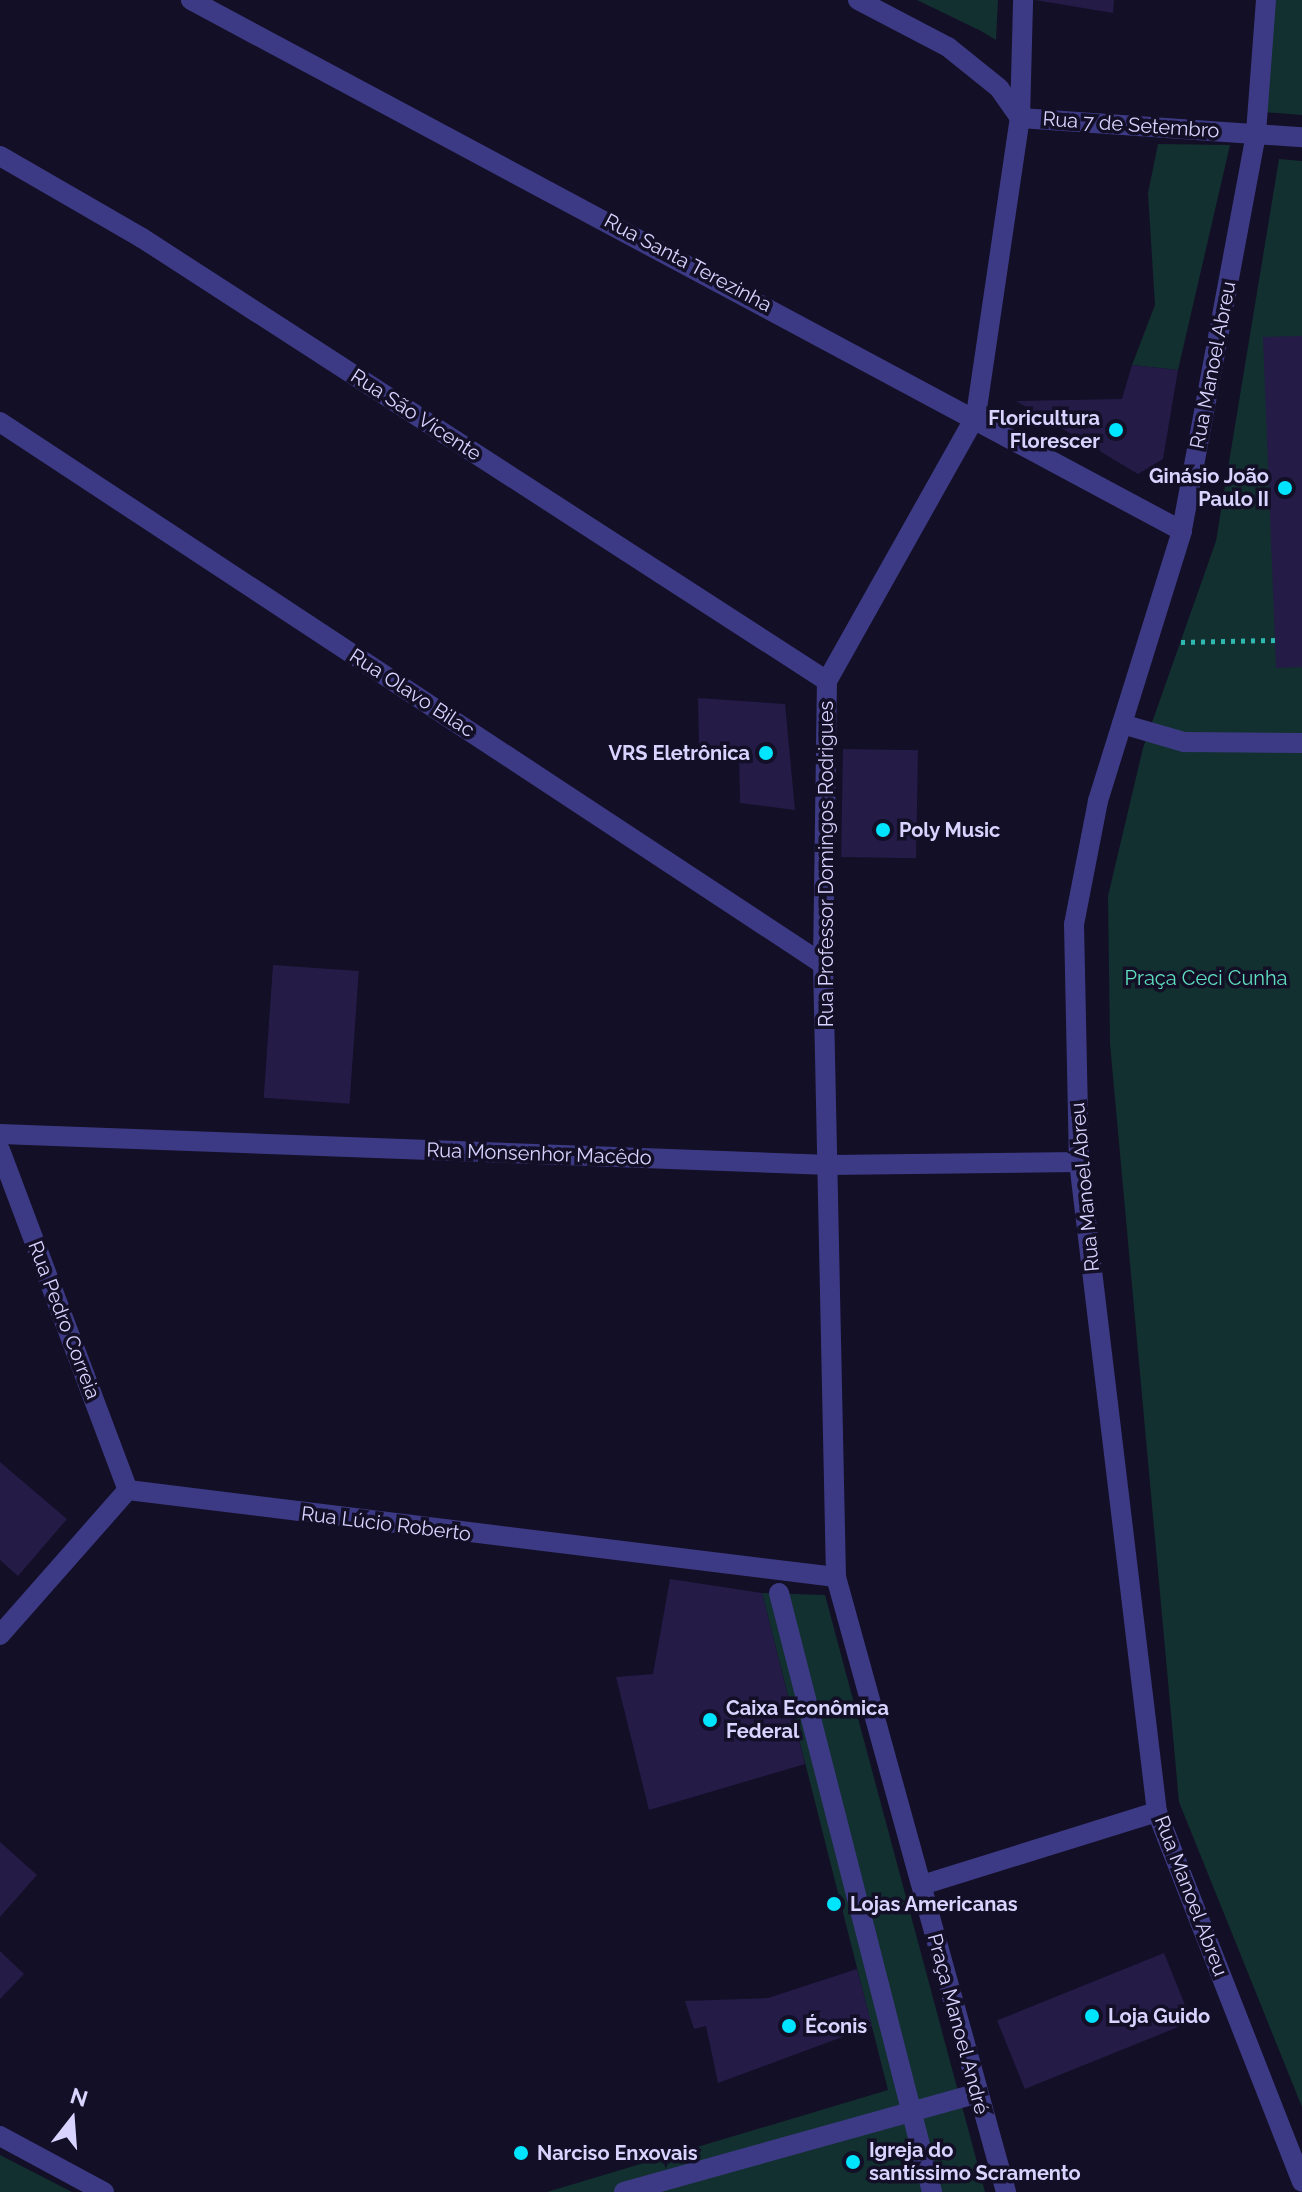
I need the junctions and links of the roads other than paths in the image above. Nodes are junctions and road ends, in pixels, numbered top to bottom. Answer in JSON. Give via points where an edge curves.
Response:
{"nodes":[{"id":1,"x":191,"y":0,"type":"edge"},
{"id":2,"x":858,"y":0,"type":"edge"},
{"id":3,"x":1023,"y":0,"type":"edge"},
{"id":4,"x":1266,"y":0,"type":"edge"},
{"id":5,"x":1020,"y":118,"type":"junction"},
{"id":6,"x":1256,"y":134,"type":"junction"},
{"id":7,"x":1302,"y":137,"type":"edge"},
{"id":8,"x":0,"y":156,"type":"edge"},
{"id":9,"x":976,"y":415,"type":"junction"},
{"id":10,"x":0,"y":422,"type":"edge"},
{"id":11,"x":1182,"y":531,"type":"junction"},
{"id":12,"x":827,"y":681,"type":"junction"},
{"id":13,"x":1122,"y":724,"type":"junction"},
{"id":14,"x":1302,"y":743,"type":"edge"},
{"id":15,"x":823,"y":964,"type":"junction"},
{"id":16,"x":0,"y":1134,"type":"edge"},
{"id":17,"x":0,"y":1150,"type":"edge"},
{"id":18,"x":1079,"y":1162,"type":"junction"},
{"id":19,"x":829,"y":1165,"type":"junction"},
{"id":20,"x":128,"y":1490,"type":"junction"},
{"id":21,"x":836,"y":1577,"type":"junction"},
{"id":22,"x":779,"y":1593,"type":"dead end"},
{"id":23,"x":0,"y":1635,"type":"edge"},
{"id":24,"x":1157,"y":1812,"type":"junction"},
{"id":25,"x":922,"y":1885,"type":"junction"},
{"id":26,"x":975,"y":2094,"type":"junction"},
{"id":27,"x":910,"y":2112,"type":"junction"},
{"id":28,"x":0,"y":2136,"type":"edge"},
{"id":29,"x":1302,"y":2182,"type":"edge"},
{"id":30,"x":104,"y":2192,"type":"edge"},
{"id":31,"x":624,"y":2192,"type":"edge"},
{"id":32,"x":932,"y":2192,"type":"edge"},
{"id":33,"x":1006,"y":2192,"type":"edge"}],
"edges":[{"from":1,"to":9,"type":"street","name":"Rua Santa Terezinha"},
{"from":2,"to":5,"type":"street","name":"Rua 7 de Setembro","via":[[948,47],[999,88]]},
{"from":3,"to":5,"type":"street","name":"Rua Professor Domingos Rodrigues"},
{"from":4,"to":6,"type":"street","name":"Rua Manoel Abreu"},
{"from":5,"to":6,"type":"street","name":"Rua 7 de Setembro"},
{"from":5,"to":9,"type":"street","name":"Rua Professor Domingos Rodrigues"},
{"from":6,"to":7,"type":"street","name":"Rua 7 de Setembro"},
{"from":6,"to":11,"type":"street","name":"Rua Manoel Abreu"},
{"from":8,"to":12,"type":"street","name":"Rua São Vicente","via":[[142,238]]},
{"from":9,"to":11,"type":"street","name":"Rua Santa Terezinha"},
{"from":9,"to":12,"type":"street","name":"Rua Professor Domingos Rodrigues"},
{"from":10,"to":15,"type":"street","name":"Rua Olavo Bilac"},
{"from":11,"to":13,"type":"street","name":"Rua Manoel Abreu"},
{"from":12,"to":15,"type":"street","name":"Rua Professor Domingos Rodrigues"},
{"from":13,"to":14,"type":"street","via":[[1184,742]]},
{"from":13,"to":18,"type":"street","name":"Rua Manoel Abreu","via":[[1074,924]]},
{"from":15,"to":19,"type":"street","name":"Rua Professor Domingos Rodrigues"},
{"from":16,"to":19,"type":"street","name":"Rua Monsenhor Macêdo"},
{"from":17,"to":20,"type":"street","name":"Rua Pedro Correia"},
{"from":18,"to":19,"type":"street","name":"Rua Monsenhor Macêdo"},
{"from":18,"to":24,"type":"street","name":"Rua Manoel Abreu"},
{"from":19,"to":21,"type":"street","name":"Rua Professor Domingos Rodrigues"},
{"from":20,"to":21,"type":"street","name":"Rua Lúcio Roberto"},
{"from":20,"to":23,"type":"street"},
{"from":21,"to":25,"type":"street","name":"Praça Manoel André"},
{"from":22,"to":27,"type":"street"},
{"from":24,"to":25,"type":"street"},
{"from":24,"to":29,"type":"street","name":"Rua Manoel Abreu"},
{"from":25,"to":26,"type":"street","name":"Praça Manoel André"},
{"from":26,"to":27,"type":"street"},
{"from":26,"to":33,"type":"street","name":"Praça Manoel André"},
{"from":27,"to":31,"type":"street"},
{"from":27,"to":32,"type":"street"},
{"from":28,"to":30,"type":"street"}]}
